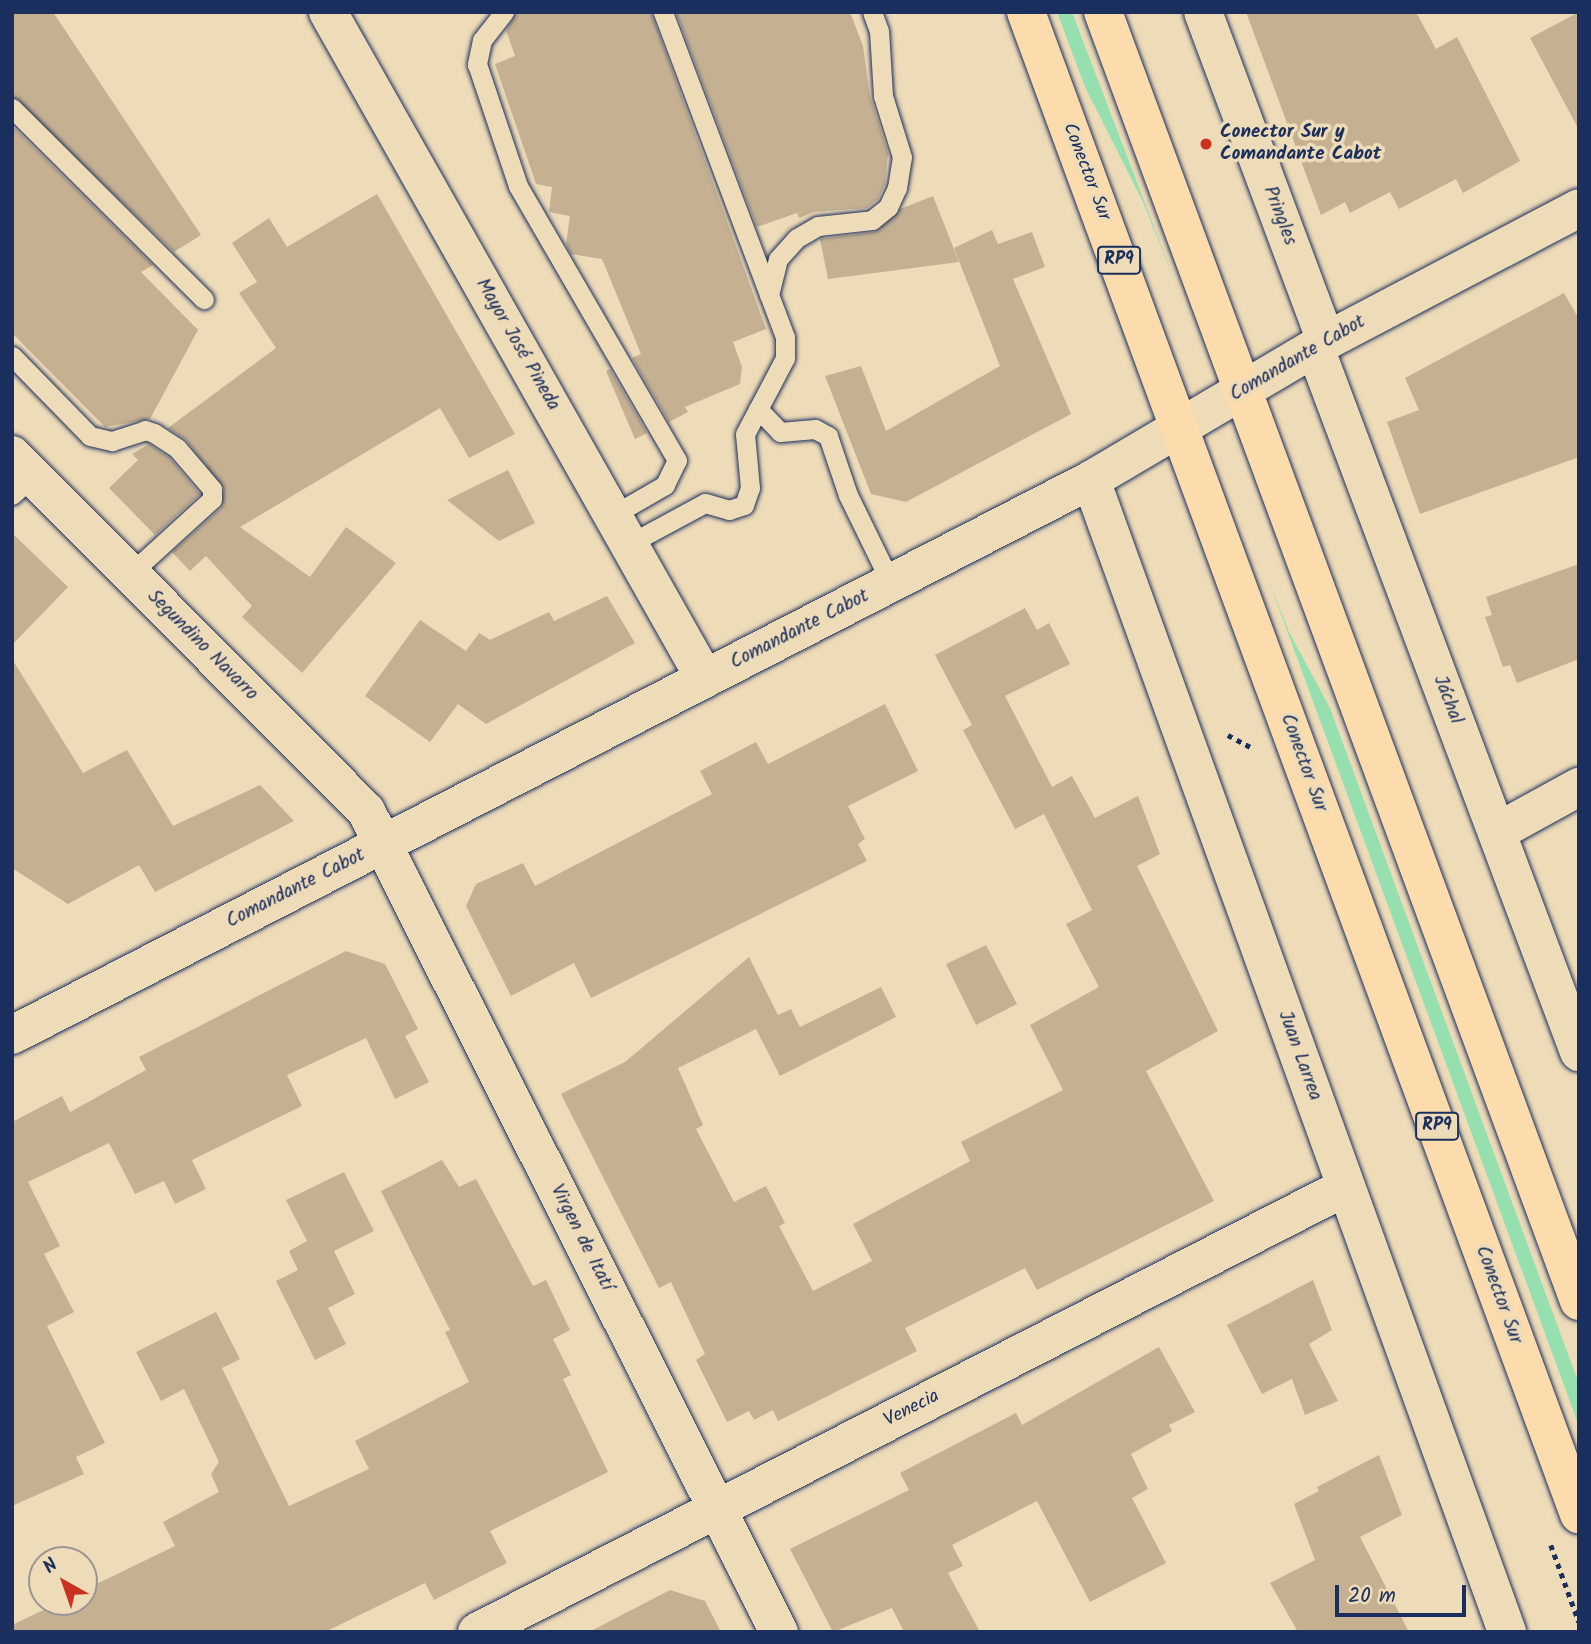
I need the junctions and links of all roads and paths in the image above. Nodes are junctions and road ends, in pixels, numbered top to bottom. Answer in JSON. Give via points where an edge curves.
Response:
{"nodes":[{"id":1,"x":328,"y":12,"type":"edge"},
{"id":2,"x":504,"y":12,"type":"edge"},
{"id":3,"x":663,"y":12,"type":"edge"},
{"id":4,"x":872,"y":12,"type":"edge"},
{"id":5,"x":1026,"y":12,"type":"edge"},
{"id":6,"x":1103,"y":12,"type":"edge"},
{"id":7,"x":1203,"y":12,"type":"edge"},
{"id":8,"x":12,"y":108,"type":"edge"},
{"id":9,"x":1579,"y":208,"type":"edge"},
{"id":10,"x":769,"y":295,"type":"junction"},
{"id":11,"x":204,"y":299,"type":"dead end"},
{"id":12,"x":1321,"y":344,"type":"junction"},
{"id":13,"x":12,"y":356,"type":"edge"},
{"id":14,"x":1244,"y":389,"type":"junction"},
{"id":15,"x":758,"y":409,"type":"junction"},
{"id":16,"x":1182,"y":426,"type":"junction"},
{"id":17,"x":19,"y":475,"type":"edge"},
{"id":18,"x":1091,"y":480,"type":"junction"},
{"id":19,"x":621,"y":530,"type":"junction"},
{"id":20,"x":130,"y":574,"type":"junction"},
{"id":21,"x":891,"y":583,"type":"junction"},
{"id":22,"x":705,"y":679,"type":"junction"},
{"id":23,"x":1579,"y":787,"type":"edge"},
{"id":24,"x":1497,"y":832,"type":"junction"},
{"id":25,"x":382,"y":844,"type":"junction"},
{"id":26,"x":12,"y":1035,"type":"edge"},
{"id":27,"x":1579,"y":1052,"type":"edge"},
{"id":28,"x":1346,"y":1187,"type":"junction"},
{"id":29,"x":1579,"y":1301,"type":"edge"},
{"id":30,"x":717,"y":1509,"type":"junction"},
{"id":31,"x":1579,"y":1514,"type":"edge"},
{"id":32,"x":477,"y":1632,"type":"edge"},
{"id":33,"x":779,"y":1632,"type":"edge"},
{"id":34,"x":1507,"y":1632,"type":"edge"}],
"edges":[{"from":1,"to":19,"type":"street","name":"Mayor José Pineda"},
{"from":2,"to":19,"type":"lane","via":[[482,40],[477,64],[518,186],[677,460],[665,485]]},
{"from":3,"to":10,"type":"lane"},
{"from":4,"to":10,"type":"lane","via":[[879,31],[883,96],[902,157],[897,188],[888,207],[872,220],[818,226],[797,238],[778,259]]},
{"from":5,"to":16,"type":"main road","name":"Conector Sur","number":"RP9"},
{"from":6,"to":14,"type":"main road"},
{"from":7,"to":12,"type":"street","name":"Pringles"},
{"from":8,"to":11,"type":"lane"},
{"from":9,"to":12,"type":"street","name":"Comandante Cabot"},
{"from":10,"to":15,"type":"lane","via":[[785,337],[785,358]]},
{"from":12,"to":14,"type":"street","name":"Comandante Cabot"},
{"from":12,"to":24,"type":"street","name":"Jáchal"},
{"from":13,"to":20,"type":"lane","via":[[90,436],[112,441],[145,430],[154,433],[177,448],[212,489],[212,499]]},
{"from":14,"to":16,"type":"street","name":"Comandante Cabot"},
{"from":14,"to":29,"type":"main road"},
{"from":15,"to":19,"type":"lane","via":[[745,434],[750,488],[744,505],[729,510],[705,503]]},
{"from":15,"to":21,"type":"lane","via":[[780,432],[814,429],[828,436],[848,495]]},
{"from":16,"to":18,"type":"street","name":"Comandante Cabot"},
{"from":16,"to":31,"type":"main road","name":"Conector Sur","number":"RP9"},
{"from":17,"to":20,"type":"street","name":"Segundino Navarro"},
{"from":18,"to":21,"type":"street","name":"Comandante Cabot"},
{"from":18,"to":28,"type":"street","name":"Juan Larrea"},
{"from":19,"to":22,"type":"street","name":"Mayor José Pineda"},
{"from":20,"to":25,"type":"street","name":"Segundino Navarro","via":[[366,811]]},
{"from":21,"to":22,"type":"street","name":"Comandante Cabot"},
{"from":22,"to":25,"type":"street","name":"Comandante Cabot"},
{"from":23,"to":24,"type":"street"},
{"from":24,"to":27,"type":"street","name":"Jáchal"},
{"from":25,"to":26,"type":"street","name":"Comandante Cabot"},
{"from":25,"to":30,"type":"street","name":"Virgen de Itatí"},
{"from":28,"to":30,"type":"street","name":"Venecia"},
{"from":28,"to":34,"type":"street","name":"Juan Larrea"},
{"from":30,"to":32,"type":"street","name":"Venecia"},
{"from":30,"to":33,"type":"street","name":"Virgen de Itatí"}]}
